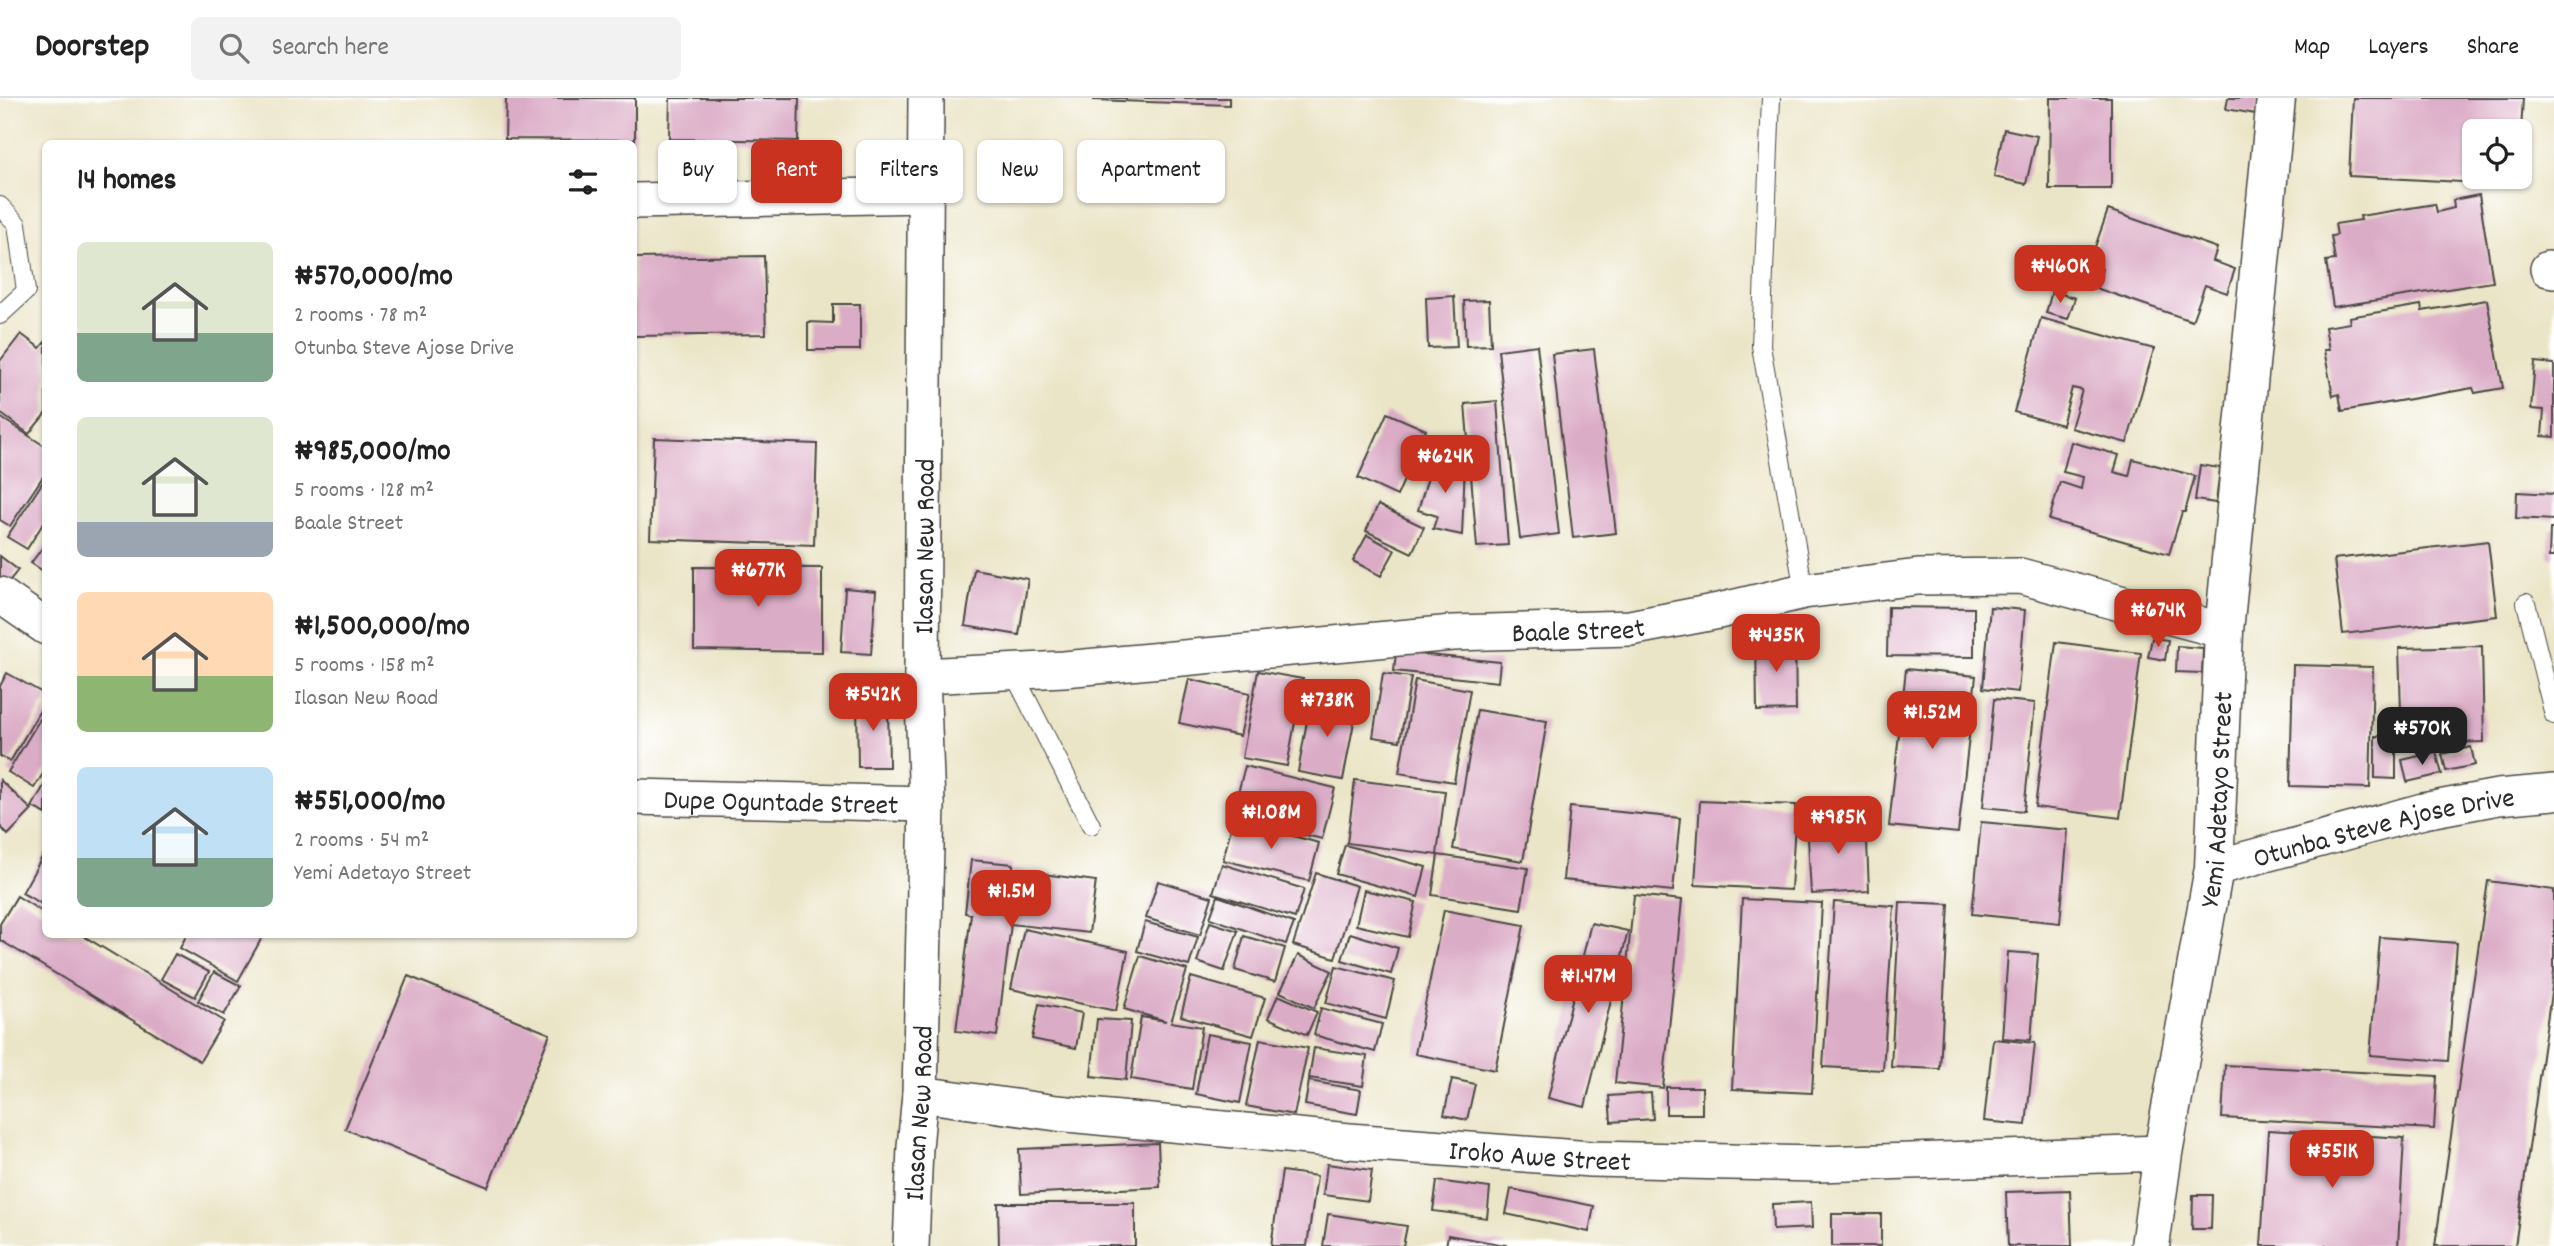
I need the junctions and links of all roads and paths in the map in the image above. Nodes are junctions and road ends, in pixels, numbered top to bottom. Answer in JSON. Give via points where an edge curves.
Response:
{"nodes":[{"id":1,"x":926,"y":98,"type":"edge"},
{"id":2,"x":1771,"y":98,"type":"edge"},
{"id":3,"x":2276,"y":98,"type":"edge"},
{"id":4,"x":926,"y":140,"type":"edge"},
{"id":5,"x":856,"y":196,"type":"edge"},
{"id":6,"x":637,"y":201,"type":"edge"},
{"id":7,"x":926,"y":203,"type":"edge"},
{"id":8,"x":0,"y":206,"type":"edge"},
{"id":9,"x":0,"y":315,"type":"edge"},
{"id":10,"x":1804,"y":591,"type":"junction"},
{"id":11,"x":0,"y":595,"type":"edge"},
{"id":12,"x":2526,"y":603,"type":"dead end"},
{"id":13,"x":42,"y":624,"type":"edge"},
{"id":14,"x":2224,"y":631,"type":"junction"},
{"id":15,"x":1013,"y":672,"type":"junction"},
{"id":16,"x":922,"y":676,"type":"junction"},
{"id":17,"x":2554,"y":715,"type":"edge"},
{"id":18,"x":2554,"y":792,"type":"edge"},
{"id":19,"x":637,"y":797,"type":"edge"},
{"id":20,"x":927,"y":804,"type":"junction"},
{"id":21,"x":1091,"y":825,"type":"dead end"},
{"id":22,"x":2214,"y":868,"type":"junction"},
{"id":23,"x":920,"y":1094,"type":"junction"},
{"id":24,"x":2163,"y":1153,"type":"junction"},
{"id":25,"x":911,"y":1246,"type":"edge"},
{"id":26,"x":2150,"y":1246,"type":"edge"}],
"edges":[{"from":1,"to":4,"type":"street","name":"Ilasan New Road"},
{"from":2,"to":10,"type":"lane","via":[[1761,346]]},
{"from":3,"to":14,"type":"street","name":"Yemi Adetayo Street"},
{"from":5,"to":6,"type":"street"},
{"from":7,"to":16,"type":"street","name":"Ilasan New Road"},
{"from":8,"to":9,"type":"lane","via":[[17,224],[26,291]]},
{"from":10,"to":14,"type":"street","name":"Baale Street","via":[[1918,577],[2020,576]]},
{"from":10,"to":15,"type":"street","name":"Baale Street","via":[[1630,628],[1453,634]]},
{"from":11,"to":13,"type":"street"},
{"from":12,"to":17,"type":"lane"},
{"from":14,"to":22,"type":"street","name":"Yemi Adetayo Street"},
{"from":15,"to":16,"type":"street","name":"Baale Street"},
{"from":15,"to":21,"type":"lane"},
{"from":16,"to":20,"type":"street","name":"Ilasan New Road"},
{"from":18,"to":22,"type":"street","name":"Otunba Steve Ajose Drive","via":[[2423,811]]},
{"from":19,"to":20,"type":"street","name":"Dupe Oguntade Street"},
{"from":20,"to":23,"type":"street","name":"Ilasan New Road"},
{"from":22,"to":24,"type":"street","name":"Yemi Adetayo Street"},
{"from":23,"to":24,"type":"street","name":"Iroko Awe Street","via":[[1057,1113],[1321,1139],[1591,1159],[1818,1164]]},
{"from":23,"to":25,"type":"street","name":"Ilasan New Road"},
{"from":24,"to":26,"type":"street","name":"Yemi Adetayo Street"}]}
